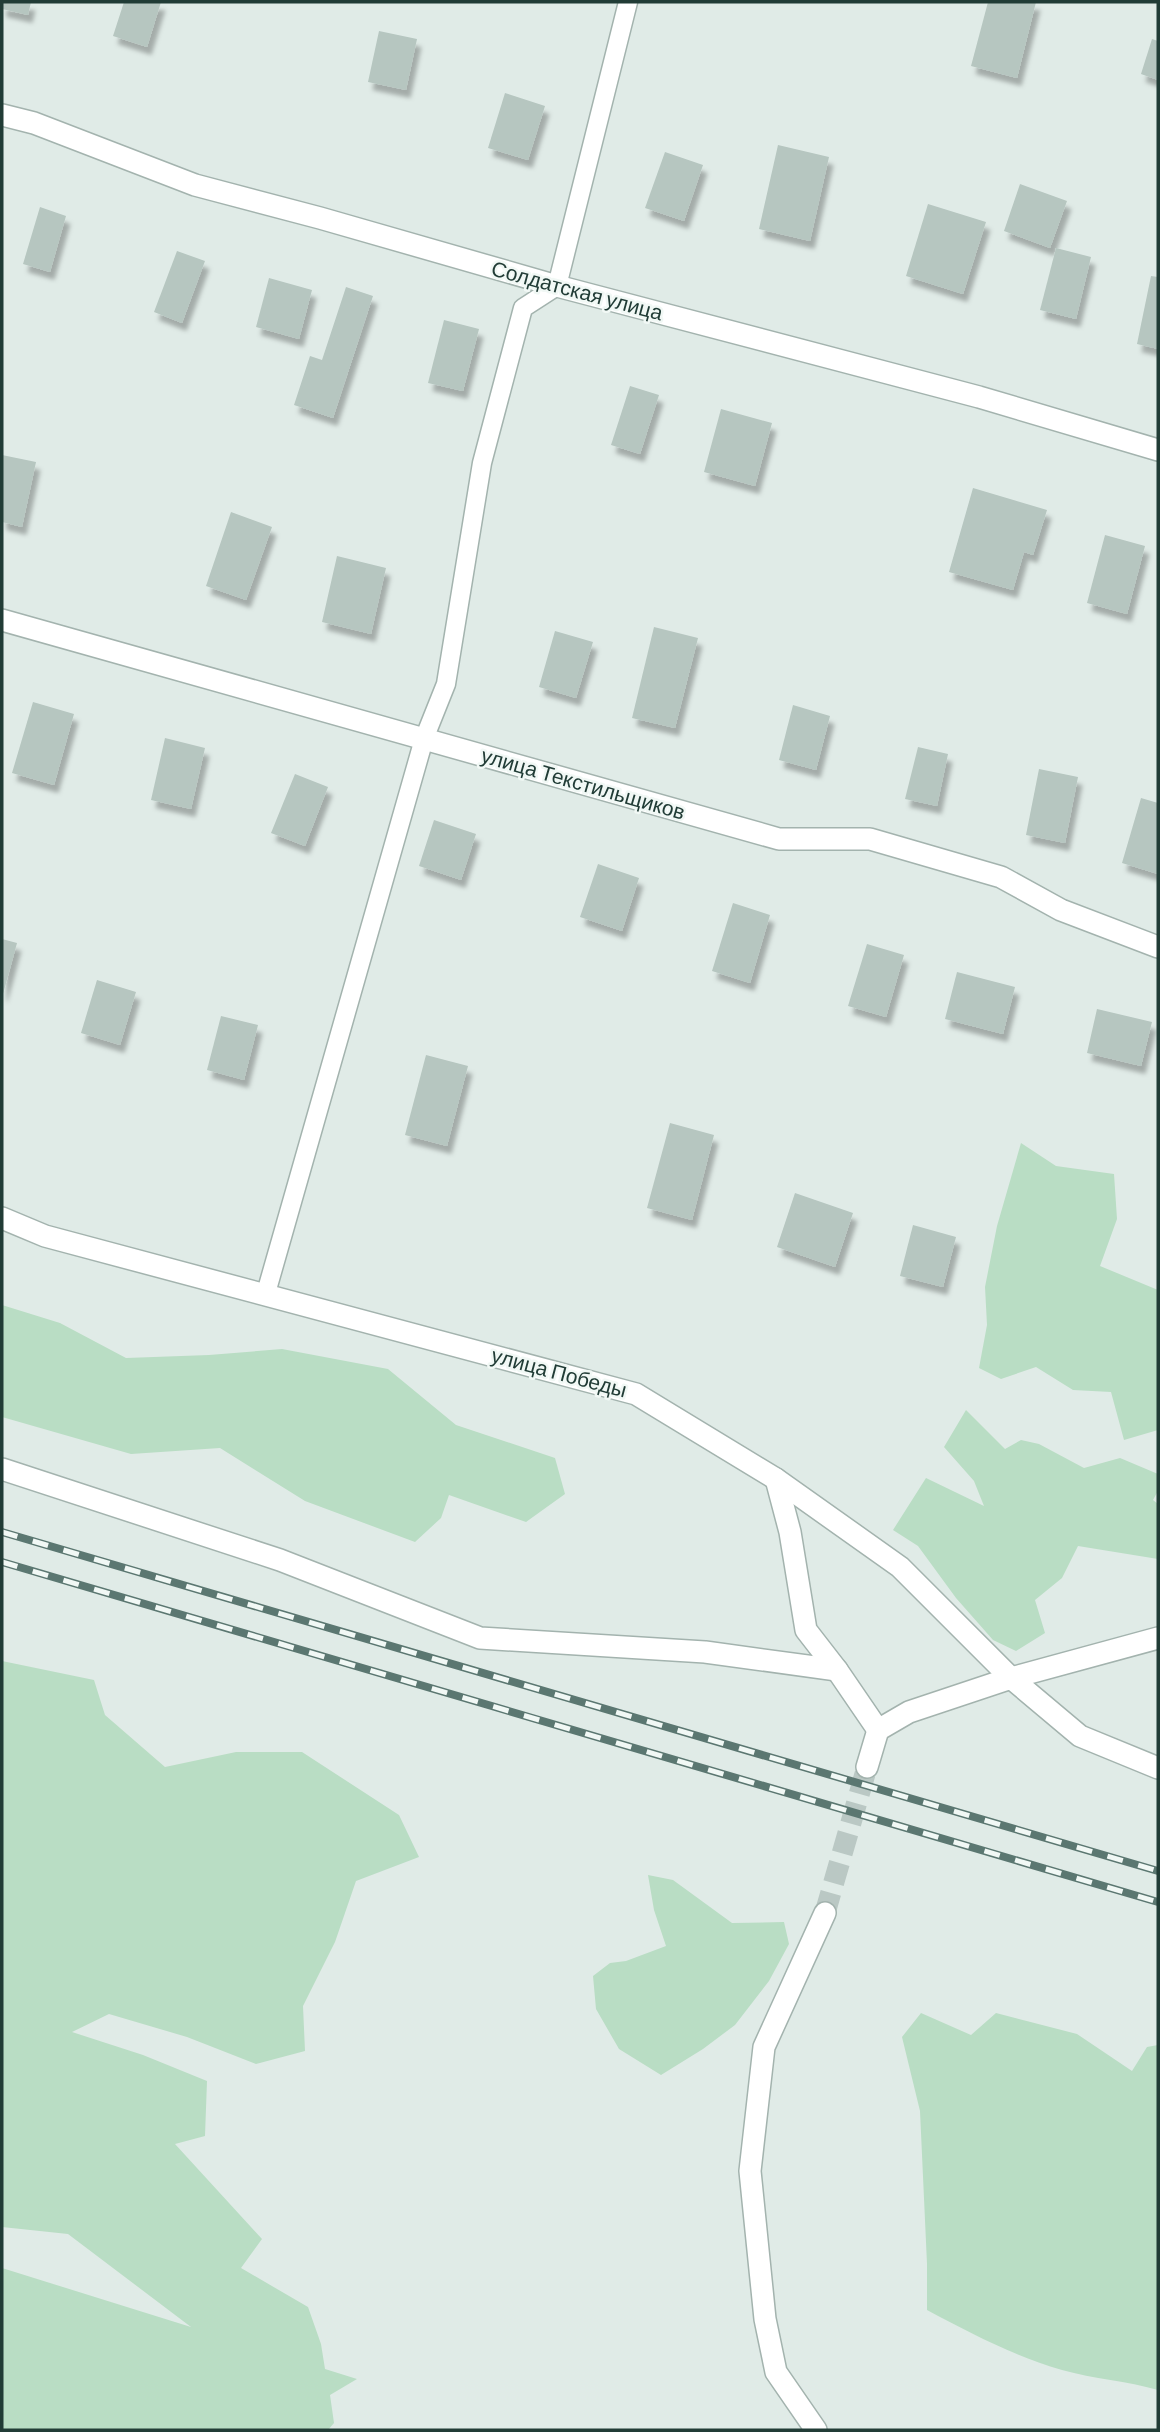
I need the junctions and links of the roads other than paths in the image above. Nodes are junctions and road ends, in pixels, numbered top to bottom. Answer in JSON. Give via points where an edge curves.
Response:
{"nodes":[{"id":1,"x":628,"y":2,"type":"edge"},
{"id":2,"x":2,"y":115,"type":"edge"},
{"id":3,"x":557,"y":286,"type":"junction"},
{"id":4,"x":1158,"y":450,"type":"edge"},
{"id":5,"x":2,"y":620,"type":"edge"},
{"id":6,"x":424,"y":740,"type":"junction"},
{"id":7,"x":1158,"y":947,"type":"edge"},
{"id":8,"x":2,"y":1218,"type":"edge"},
{"id":9,"x":266,"y":1293,"type":"junction"},
{"id":10,"x":2,"y":1469,"type":"edge"},
{"id":11,"x":776,"y":1479,"type":"junction"},
{"id":12,"x":1158,"y":1638,"type":"edge"},
{"id":13,"x":837,"y":1671,"type":"junction"},
{"id":14,"x":1011,"y":1678,"type":"junction"},
{"id":15,"x":878,"y":1730,"type":"junction"},
{"id":16,"x":867,"y":1767,"type":"tunnel mouth"},
{"id":17,"x":1158,"y":1768,"type":"edge"},
{"id":18,"x":825,"y":1913,"type":"tunnel mouth"},
{"id":19,"x":816,"y":2430,"type":"edge"}],
"edges":[{"from":1,"to":3,"type":"lane"},
{"from":2,"to":3,"type":"street","name":"Солдатская улица","via":[[195,185]]},
{"from":3,"to":4,"type":"street","name":"Солдатская улица","via":[[979,397]]},
{"from":3,"to":6,"type":"lane","via":[[523,308],[482,463],[446,684]]},
{"from":5,"to":6,"type":"street","name":"улица Текстильщиков"},
{"from":6,"to":7,"type":"street","name":"улица Текстильщиков","via":[[779,839],[870,839],[1001,877],[1061,910]]},
{"from":6,"to":9,"type":"lane"},
{"from":8,"to":9,"type":"street","name":"улица Победы","via":[[45,1236]]},
{"from":9,"to":11,"type":"street","name":"улица Победы","via":[[636,1394]]},
{"from":10,"to":13,"type":"street","via":[[280,1560],[480,1638],[705,1652]]},
{"from":11,"to":13,"type":"street","via":[[806,1630]]},
{"from":11,"to":14,"type":"street","name":"улица Победы","via":[[900,1567]]},
{"from":12,"to":14,"type":"street"},
{"from":13,"to":15,"type":"street"},
{"from":14,"to":15,"type":"street","via":[[909,1712]]},
{"from":14,"to":17,"type":"street","name":"улица Победы","via":[[1080,1735]]},
{"from":15,"to":16,"type":"street"},
{"from":18,"to":19,"type":"street","via":[[764,2047],[750,2171],[765,2319],[776,2372]]}]}
